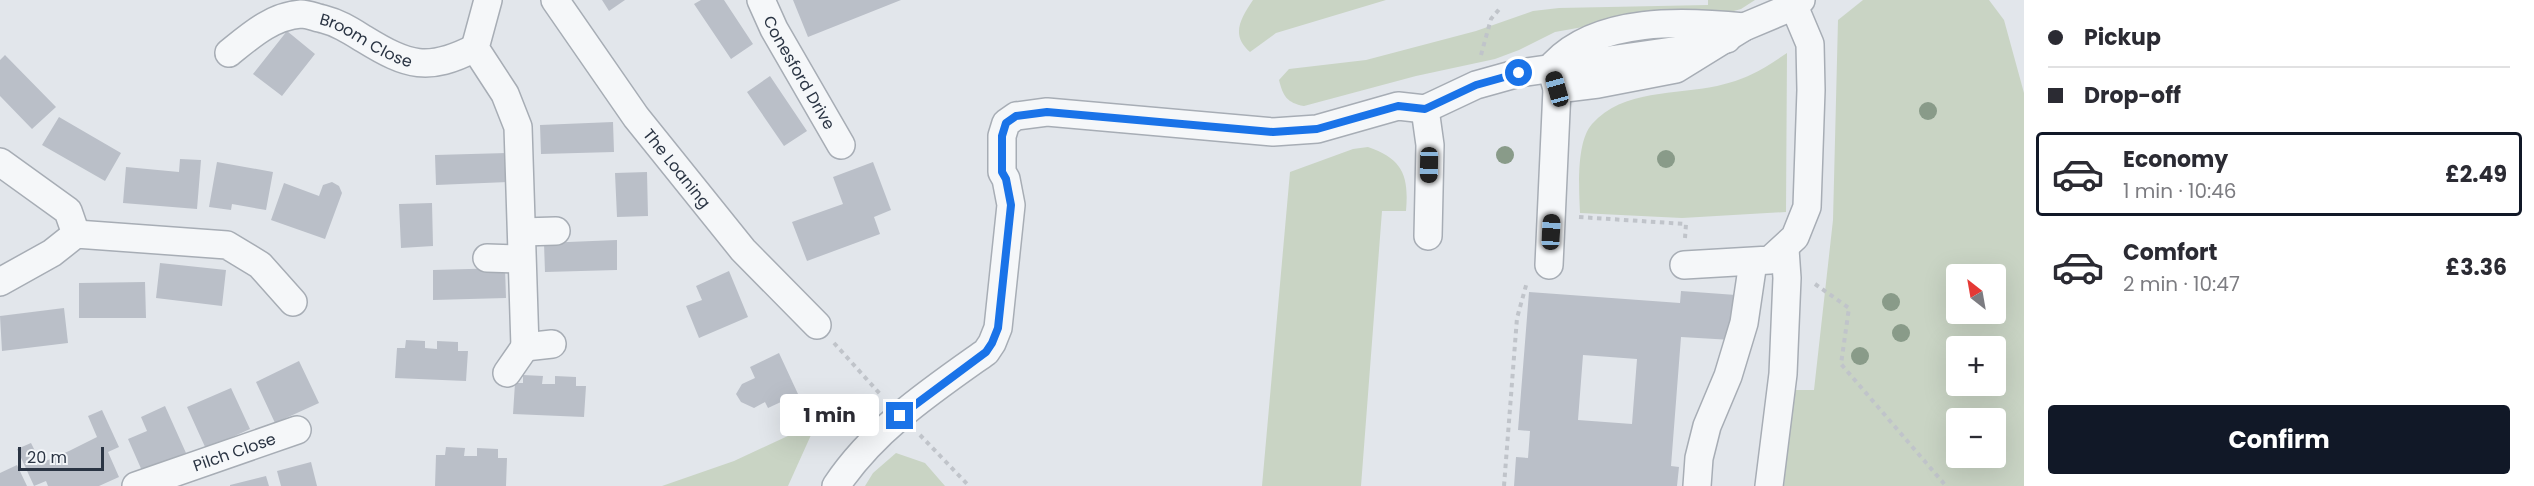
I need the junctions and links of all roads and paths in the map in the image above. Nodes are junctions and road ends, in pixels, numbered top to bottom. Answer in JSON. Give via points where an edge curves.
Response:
{"nodes":[{"id":1,"x":488,"y":0,"type":"edge"},
{"id":2,"x":555,"y":0,"type":"edge"},
{"id":3,"x":761,"y":0,"type":"edge"},
{"id":4,"x":1797,"y":3,"type":"edge"},
{"id":5,"x":1501,"y":6,"type":"dead end"},
{"id":6,"x":1736,"y":33,"type":"junction"},
{"id":7,"x":475,"y":48,"type":"junction"},
{"id":8,"x":229,"y":53,"type":"dead end"},
{"id":9,"x":1554,"y":78,"type":"junction"},
{"id":10,"x":1476,"y":85,"type":"junction"},
{"id":11,"x":1425,"y":109,"type":"junction"},
{"id":12,"x":841,"y":145,"type":"dead end"},
{"id":13,"x":0,"y":162,"type":"edge"},
{"id":14,"x":1551,"y":215,"type":"junction"},
{"id":15,"x":556,"y":231,"type":"dead end"},
{"id":16,"x":522,"y":232,"type":"junction"},
{"id":17,"x":76,"y":234,"type":"junction"},
{"id":18,"x":1428,"y":236,"type":"dead end"},
{"id":19,"x":1785,"y":255,"type":"junction"},
{"id":20,"x":487,"y":258,"type":"dead end"},
{"id":21,"x":521,"y":260,"type":"junction"},
{"id":22,"x":1753,"y":262,"type":"junction"},
{"id":23,"x":1684,"y":265,"type":"joint"},
{"id":24,"x":1538,"y":272,"type":"joint"},
{"id":25,"x":0,"y":282,"type":"edge"},
{"id":26,"x":293,"y":302,"type":"dead end"},
{"id":27,"x":817,"y":325,"type":"joint"},
{"id":28,"x":507,"y":373,"type":"dead end"},
{"id":29,"x":900,"y":416,"type":"junction"},
{"id":30,"x":297,"y":430,"type":"dead end"},
{"id":31,"x":136,"y":486,"type":"edge"},
{"id":32,"x":836,"y":486,"type":"edge"},
{"id":33,"x":969,"y":486,"type":"edge"},
{"id":34,"x":1504,"y":486,"type":"edge"},
{"id":35,"x":1697,"y":486,"type":"edge"},
{"id":36,"x":1769,"y":486,"type":"edge"},
{"id":37,"x":1946,"y":486,"type":"edge"}],
"edges":[{"from":1,"to":7,"type":"street"},
{"from":2,"to":27,"type":"street","name":"The Loaning","via":[[636,117],[743,250]]},
{"from":3,"to":12,"type":"street","name":"Conesford Drive"},
{"from":4,"to":6,"type":"street"},
{"from":4,"to":19,"type":"street","via":[[1810,44],[1807,207]]},
{"from":5,"to":10,"type":"path","via":[[1491,19],[1482,47]]},
{"from":6,"to":9,"type":"street","via":[[1676,69],[1598,84]]},
{"from":6,"to":9,"type":"street","via":[[1698,23],[1615,29],[1566,51]]},
{"from":7,"to":8,"type":"street","name":"Broom Close","via":[[453,59],[420,64],[391,55],[338,22],[302,14],[257,30]]},
{"from":7,"to":16,"type":"street","via":[[505,94],[518,127]]},
{"from":9,"to":10,"type":"street"},
{"from":9,"to":14,"type":"street"},
{"from":10,"to":11,"type":"street"},
{"from":11,"to":18,"type":"street","via":[[1430,145]]},
{"from":11,"to":29,"type":"street","via":[[1398,106],[1317,129],[1273,132],[1047,112],[1016,116],[1006,123],[1002,136],[1002,172],[1011,205],[998,328],[986,352]]},
{"from":13,"to":17,"type":"street","via":[[68,211]]},
{"from":14,"to":23,"type":"path","via":[[1686,224]]},
{"from":14,"to":24,"type":"street"},
{"from":15,"to":16,"type":"street"},
{"from":16,"to":21,"type":"street"},
{"from":17,"to":25,"type":"street","via":[[52,253]]},
{"from":17,"to":26,"type":"street","via":[[226,245],[260,265]]},
{"from":19,"to":22,"type":"street"},
{"from":19,"to":36,"type":"street","via":[[1783,374]]},
{"from":19,"to":37,"type":"path","via":[[1849,308],[1841,364]]},
{"from":20,"to":21,"type":"street"},
{"from":21,"to":28,"type":"street","via":[[538,346]]},
{"from":22,"to":23,"type":"street"},
{"from":22,"to":35,"type":"street","via":[[1744,323],[1707,426]]},
{"from":24,"to":34,"type":"path","via":[[1517,318]]},
{"from":27,"to":29,"type":"path"},
{"from":29,"to":32,"type":"street","via":[[850,464]]},
{"from":29,"to":33,"type":"path"},
{"from":30,"to":31,"type":"street","name":"Pilch Close"}]}
